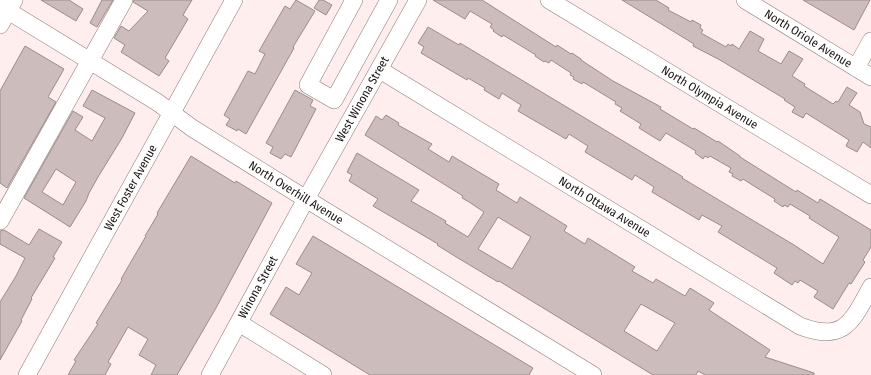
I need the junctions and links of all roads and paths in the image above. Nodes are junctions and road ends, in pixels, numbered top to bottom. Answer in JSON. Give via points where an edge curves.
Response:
{"nodes":[{"id":1,"x":124,"y":0,"type":"edge"},
{"id":2,"x":234,"y":0,"type":"edge"},
{"id":3,"x":354,"y":0,"type":"edge"},
{"id":4,"x":389,"y":0,"type":"edge"},
{"id":5,"x":418,"y":0,"type":"edge"},
{"id":6,"x":550,"y":0,"type":"edge"},
{"id":7,"x":745,"y":0,"type":"edge"},
{"id":8,"x":5,"y":11,"type":"edge"},
{"id":9,"x":871,"y":41,"type":"edge"},
{"id":10,"x":90,"y":61,"type":"junction"},
{"id":11,"x":856,"y":68,"type":"junction"},
{"id":12,"x":380,"y":70,"type":"junction"},
{"id":13,"x":871,"y":77,"type":"edge"},
{"id":14,"x":172,"y":113,"type":"junction"},
{"id":15,"x":871,"y":195,"type":"edge"},
{"id":16,"x":306,"y":199,"type":"junction"},
{"id":17,"x":0,"y":221,"type":"edge"},
{"id":18,"x":871,"y":287,"type":"edge"},
{"id":19,"x":239,"y":323,"type":"junction"},
{"id":20,"x":27,"y":375,"type":"edge"},
{"id":21,"x":210,"y":375,"type":"edge"},
{"id":22,"x":323,"y":375,"type":"edge"},
{"id":23,"x":594,"y":375,"type":"edge"}],
"edges":[{"from":1,"to":10,"type":"street"},
{"from":2,"to":14,"type":"street","name":"West Foster Avenue"},
{"from":3,"to":4,"type":"street","via":[[308,85],[334,100]]},
{"from":5,"to":12,"type":"street","name":"West Winona Street"},
{"from":6,"to":15,"type":"street","name":"North Olympia Avenue"},
{"from":7,"to":11,"type":"street","name":"North Oriole Avenue"},
{"from":8,"to":10,"type":"street","name":"North Overhill Avenue"},
{"from":9,"to":11,"type":"street"},
{"from":10,"to":14,"type":"street","name":"North Overhill Avenue"},
{"from":10,"to":17,"type":"street"},
{"from":11,"to":13,"type":"street","name":"North Oriole Avenue"},
{"from":12,"to":16,"type":"street","name":"West Winona Street"},
{"from":12,"to":18,"type":"street","name":"North Ottawa Avenue","via":[[800,326],[823,332],[834,332],[844,327],[850,322]]},
{"from":14,"to":16,"type":"street","name":"North Overhill Avenue"},
{"from":14,"to":20,"type":"street","name":"West Foster Avenue"},
{"from":16,"to":19,"type":"street","name":"Winona Street"},
{"from":16,"to":23,"type":"street","name":"North Overhill Avenue"},
{"from":19,"to":21,"type":"street","name":"Winona Street"},
{"from":19,"to":22,"type":"street"}]}
